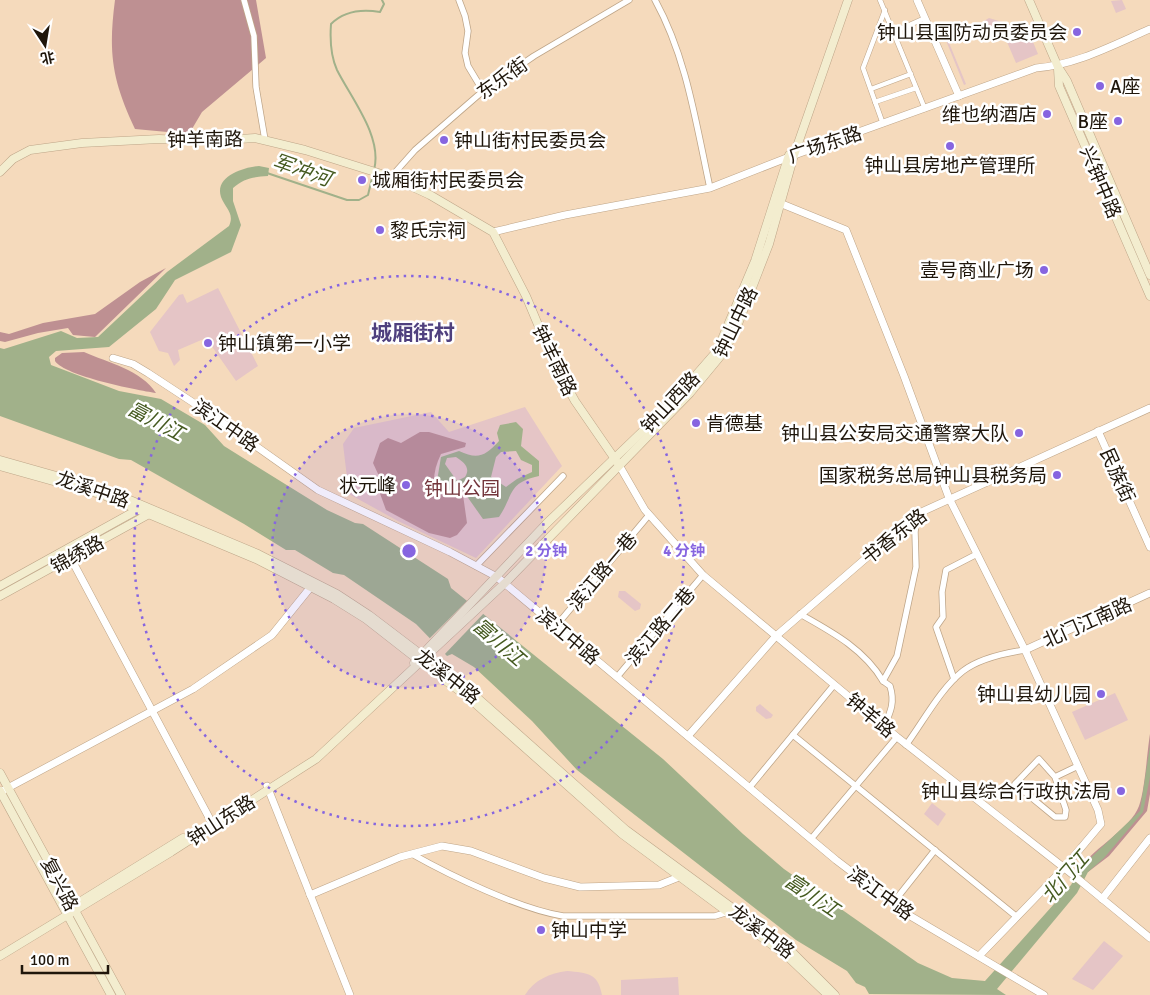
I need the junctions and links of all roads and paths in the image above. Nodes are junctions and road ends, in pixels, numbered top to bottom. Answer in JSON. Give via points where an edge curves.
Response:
{"nodes":[{"id":1,"x":244,"y":0,"type":"edge"},
{"id":2,"x":458,"y":0,"type":"edge"},
{"id":3,"x":629,"y":0,"type":"edge"},
{"id":4,"x":656,"y":0,"type":"edge"},
{"id":5,"x":843,"y":0,"type":"edge"},
{"id":6,"x":848,"y":0,"type":"edge"},
{"id":7,"x":880,"y":0,"type":"edge"},
{"id":8,"x":917,"y":0,"type":"edge"},
{"id":9,"x":1029,"y":0,"type":"edge"},
{"id":10,"x":885,"y":10,"type":"junction"},
{"id":11,"x":926,"y":18,"type":"junction"},
{"id":12,"x":1150,"y":30,"type":"edge"},
{"id":13,"x":894,"y":32,"type":"junction"},
{"id":14,"x":1058,"y":67,"type":"junction"},
{"id":15,"x":911,"y":74,"type":"junction"},
{"id":16,"x":916,"y":88,"type":"junction"},
{"id":17,"x":871,"y":89,"type":"junction"},
{"id":18,"x":483,"y":91,"type":"junction"},
{"id":19,"x":959,"y":96,"type":"junction"},
{"id":20,"x":875,"y":102,"type":"junction"},
{"id":21,"x":924,"y":109,"type":"junction"},
{"id":22,"x":883,"y":124,"type":"junction"},
{"id":23,"x":265,"y":140,"type":"junction"},
{"id":24,"x":792,"y":156,"type":"junction"},
{"id":25,"x":0,"y":172,"type":"edge"},
{"id":26,"x":391,"y":177,"type":"junction"},
{"id":27,"x":710,"y":188,"type":"junction"},
{"id":28,"x":782,"y":204,"type":"junction"},
{"id":29,"x":493,"y":232,"type":"junction"},
{"id":30,"x":1150,"y":275,"type":"edge"},
{"id":31,"x":1150,"y":296,"type":"edge"},
{"id":32,"x":113,"y":358,"type":"dead end"},
{"id":33,"x":1150,"y":408,"type":"edge"},
{"id":34,"x":1098,"y":431,"type":"junction"},
{"id":35,"x":0,"y":460,"type":"edge"},
{"id":36,"x":617,"y":462,"type":"junction"},
{"id":37,"x":0,"y":466,"type":"edge"},
{"id":38,"x":564,"y":476,"type":"dead end"},
{"id":39,"x":949,"y":498,"type":"junction"},
{"id":40,"x":140,"y":509,"type":"junction"},
{"id":41,"x":151,"y":513,"type":"junction"},
{"id":42,"x":917,"y":514,"type":"junction"},
{"id":43,"x":649,"y":515,"type":"junction"},
{"id":44,"x":1150,"y":547,"type":"edge"},
{"id":45,"x":66,"y":550,"type":"junction"},
{"id":46,"x":977,"y":554,"type":"junction"},
{"id":47,"x":71,"y":558,"type":"junction"},
{"id":48,"x":476,"y":566,"type":"junction"},
{"id":49,"x":703,"y":575,"type":"junction"},
{"id":50,"x":497,"y":577,"type":"junction"},
{"id":51,"x":505,"y":583,"type":"junction"},
{"id":52,"x":313,"y":584,"type":"junction"},
{"id":53,"x":0,"y":586,"type":"edge"},
{"id":54,"x":1150,"y":594,"type":"edge"},
{"id":55,"x":0,"y":596,"type":"edge"},
{"id":56,"x":800,"y":614,"type":"junction"},
{"id":57,"x":556,"y":626,"type":"junction"},
{"id":58,"x":776,"y":636,"type":"junction"},
{"id":59,"x":1025,"y":650,"type":"junction"},
{"id":60,"x":421,"y":659,"type":"junction"},
{"id":61,"x":618,"y":677,"type":"junction"},
{"id":62,"x":954,"y":679,"type":"junction"},
{"id":63,"x":884,"y":681,"type":"junction"},
{"id":64,"x":834,"y":685,"type":"junction"},
{"id":65,"x":152,"y":712,"type":"junction"},
{"id":66,"x":884,"y":727,"type":"junction"},
{"id":67,"x":793,"y":735,"type":"junction"},
{"id":68,"x":688,"y":736,"type":"junction"},
{"id":69,"x":897,"y":737,"type":"junction"},
{"id":70,"x":906,"y":745,"type":"junction"},
{"id":71,"x":1078,"y":766,"type":"junction"},
{"id":72,"x":0,"y":773,"type":"edge"},
{"id":73,"x":1055,"y":777,"type":"junction"},
{"id":74,"x":856,"y":786,"type":"junction"},
{"id":75,"x":8,"y":787,"type":"junction"},
{"id":76,"x":268,"y":788,"type":"junction"},
{"id":77,"x":750,"y":788,"type":"junction"},
{"id":78,"x":0,"y":792,"type":"edge"},
{"id":79,"x":212,"y":823,"type":"junction"},
{"id":80,"x":1150,"y":838,"type":"edge"},
{"id":81,"x":811,"y":839,"type":"junction"},
{"id":82,"x":935,"y":850,"type":"junction"},
{"id":83,"x":412,"y":854,"type":"junction"},
{"id":84,"x":1064,"y":868,"type":"junction"},
{"id":85,"x":683,"y":876,"type":"junction"},
{"id":86,"x":310,"y":895,"type":"junction"},
{"id":87,"x":1102,"y":899,"type":"junction"},
{"id":88,"x":893,"y":903,"type":"junction"},
{"id":89,"x":70,"y":910,"type":"junction"},
{"id":90,"x":728,"y":912,"type":"junction"},
{"id":91,"x":1017,"y":917,"type":"junction"},
{"id":92,"x":1150,"y":938,"type":"edge"},
{"id":93,"x":0,"y":950,"type":"edge"},
{"id":94,"x":0,"y":956,"type":"edge"},
{"id":95,"x":979,"y":956,"type":"junction"},
{"id":96,"x":111,"y":995,"type":"edge"},
{"id":97,"x":121,"y":995,"type":"edge"},
{"id":98,"x":350,"y":995,"type":"edge"},
{"id":99,"x":828,"y":995,"type":"edge"},
{"id":100,"x":835,"y":995,"type":"edge"},
{"id":101,"x":1044,"y":995,"type":"edge"}],
"edges":[{"from":1,"to":23,"type":"street","via":[[254,36],[256,87]]},
{"from":2,"to":18,"type":"street","via":[[468,31],[468,66]]},
{"from":3,"to":18,"type":"street","name":"东乐街","via":[[534,56]]},
{"from":4,"to":27,"type":"street","via":[[683,63]]},
{"from":5,"to":24,"type":"main road","name":"钟山西路"},
{"from":6,"to":24,"type":"main road","name":"钟山中路"},
{"from":7,"to":10,"type":"street"},
{"from":8,"to":11,"type":"street"},
{"from":9,"to":14,"type":"main road","name":"兴钟中路"},
{"from":10,"to":13,"type":"street"},
{"from":10,"to":17,"type":"street","via":[[863,68]]},
{"from":11,"to":13,"type":"street"},
{"from":11,"to":19,"type":"street"},
{"from":12,"to":14,"type":"street","name":"广场东路"},
{"from":13,"to":15,"type":"street"},
{"from":14,"to":19,"type":"street","name":"广场东路","via":[[1036,68]]},
{"from":14,"to":30,"type":"main road","name":"兴钟中路","via":[[1067,81]]},
{"from":14,"to":31,"type":"main road","name":"兴钟中路","via":[[1059,86]]},
{"from":15,"to":16,"type":"street"},
{"from":15,"to":17,"type":"street"},
{"from":16,"to":20,"type":"street"},
{"from":16,"to":21,"type":"street"},
{"from":17,"to":20,"type":"street"},
{"from":18,"to":26,"type":"street","name":"东乐街","via":[[415,150]]},
{"from":19,"to":21,"type":"street","name":"广场东路"},
{"from":20,"to":22,"type":"street"},
{"from":21,"to":22,"type":"street","name":"广场东路"},
{"from":22,"to":24,"type":"street","name":"广场东路"},
{"from":23,"to":25,"type":"main road","name":"钟羊南路","via":[[159,139],[82,143],[30,150],[13,159]]},
{"from":23,"to":26,"type":"main road","name":"钟羊南路"},
{"from":24,"to":27,"type":"street","name":"广场东路"},
{"from":24,"to":28,"type":"main road","name":"钟山中路"},
{"from":24,"to":36,"type":"main road","name":"钟山西路","via":[[755,261],[717,351]]},
{"from":26,"to":29,"type":"main road","name":"钟羊南路","via":[[430,195]]},
{"from":27,"to":29,"type":"street","name":"广场东路"},
{"from":28,"to":36,"type":"main road","name":"钟山中路","via":[[766,254],[723,353],[690,393]]},
{"from":28,"to":39,"type":"street","via":[[846,230]]},
{"from":29,"to":36,"type":"main road","name":"钟羊南路","via":[[526,296],[555,365],[575,401]]},
{"from":32,"to":48,"type":"street","name":"滨江中路","via":[[148,373],[318,490]]},
{"from":33,"to":34,"type":"street","name":"书香东路"},
{"from":34,"to":39,"type":"street","name":"书香东路"},
{"from":34,"to":44,"type":"street","name":"民族街"},
{"from":35,"to":40,"type":"main road","name":"龙溪中路","via":[[106,490]]},
{"from":36,"to":43,"type":"street","name":"钟羊路"},
{"from":36,"to":50,"type":"main road","name":"钟山西路","via":[[547,523]]},
{"from":36,"to":51,"type":"main road","name":"钟山中路"},
{"from":37,"to":40,"type":"main road","name":"龙溪中路","via":[[103,495]]},
{"from":38,"to":48,"type":"street"},
{"from":39,"to":42,"type":"street","name":"书香东路"},
{"from":39,"to":46,"type":"street"},
{"from":40,"to":41,"type":"main road","name":"龙溪中路"},
{"from":40,"to":45,"type":"main road","name":"锦绣路"},
{"from":41,"to":47,"type":"main road","name":"锦绣路"},
{"from":41,"to":52,"type":"main road","name":"龙溪中路","via":[[258,554]]},
{"from":42,"to":56,"type":"street","name":"书香东路"},
{"from":42,"to":63,"type":"street","via":[[916,568],[897,656]]},
{"from":43,"to":49,"type":"street","name":"钟羊路"},
{"from":43,"to":57,"type":"street","name":"滨江路一巷"},
{"from":45,"to":47,"type":"street"},
{"from":45,"to":53,"type":"main road","name":"锦绣路"},
{"from":46,"to":59,"type":"street"},
{"from":46,"to":62,"type":"street","via":[[946,570],[942,592],[943,617],[936,627]]},
{"from":47,"to":55,"type":"main road","name":"锦绣路"},
{"from":47,"to":65,"type":"street"},
{"from":48,"to":50,"type":"street","name":"滨江中路"},
{"from":49,"to":58,"type":"street","name":"钟羊路"},
{"from":49,"to":61,"type":"street","name":"滨江路二巷"},
{"from":50,"to":51,"type":"street","name":"滨江中路"},
{"from":50,"to":60,"type":"main road","name":"钟山西路"},
{"from":51,"to":57,"type":"street","name":"滨江中路"},
{"from":51,"to":60,"type":"main road","name":"钟山中路"},
{"from":52,"to":60,"type":"main road","name":"龙溪中路","via":[[369,615]]},
{"from":52,"to":65,"type":"street","via":[[272,635],[193,689]]},
{"from":54,"to":59,"type":"street","name":"北门江南路"},
{"from":56,"to":58,"type":"street","name":"书香东路"},
{"from":56,"to":63,"type":"street","via":[[854,647],[876,668]]},
{"from":57,"to":61,"type":"street","name":"滨江中路"},
{"from":58,"to":64,"type":"street","name":"钟羊路"},
{"from":58,"to":68,"type":"street","name":"书香东路"},
{"from":59,"to":62,"type":"street","via":[[1003,653],[965,670]]},
{"from":59,"to":71,"type":"street"},
{"from":60,"to":76,"type":"main road","name":"钟山东路","via":[[316,759]]},
{"from":60,"to":85,"type":"main road","name":"龙溪中路","via":[[470,698],[622,834]]},
{"from":61,"to":68,"type":"street","name":"滨江中路"},
{"from":62,"to":70,"type":"street"},
{"from":63,"to":66,"type":"street","via":[[890,686],[894,698]]},
{"from":64,"to":66,"type":"street","name":"钟羊路"},
{"from":64,"to":67,"type":"street"},
{"from":65,"to":75,"type":"street"},
{"from":65,"to":79,"type":"street"},
{"from":66,"to":69,"type":"street","name":"钟羊路"},
{"from":67,"to":74,"type":"street"},
{"from":67,"to":77,"type":"street"},
{"from":68,"to":77,"type":"street","name":"滨江中路"},
{"from":69,"to":70,"type":"street","name":"钟羊路"},
{"from":69,"to":74,"type":"street"},
{"from":70,"to":84,"type":"street","name":"钟羊路"},
{"from":71,"to":73,"type":"street"},
{"from":71,"to":84,"type":"street","via":[[1102,824]]},
{"from":72,"to":75,"type":"main road","name":"复兴路"},
{"from":73,"to":73,"type":"street","via":[[1066,810],[1066,817],[1061,819],[1015,784],[1039,759]]},
{"from":74,"to":81,"type":"street"},
{"from":74,"to":82,"type":"street"},
{"from":75,"to":78,"type":"street"},
{"from":75,"to":89,"type":"main road","name":"复兴路"},
{"from":76,"to":79,"type":"main road","name":"钟山东路"},
{"from":76,"to":86,"type":"street"},
{"from":77,"to":81,"type":"street","name":"滨江中路"},
{"from":78,"to":89,"type":"main road","name":"复兴路"},
{"from":79,"to":89,"type":"main road","name":"钟山东路"},
{"from":80,"to":87,"type":"street"},
{"from":81,"to":88,"type":"street","name":"滨江中路"},
{"from":82,"to":88,"type":"street"},
{"from":82,"to":91,"type":"street"},
{"from":83,"to":85,"type":"street","via":[[455,846],[544,878],[580,887],[659,885]]},
{"from":83,"to":86,"type":"street"},
{"from":83,"to":90,"type":"street","via":[[549,914],[714,916]]},
{"from":84,"to":87,"type":"street","name":"钟羊路"},
{"from":84,"to":91,"type":"street"},
{"from":85,"to":90,"type":"main road","name":"龙溪中路"},
{"from":85,"to":100,"type":"main road","name":"龙溪中路","via":[[791,951]]},
{"from":86,"to":98,"type":"street"},
{"from":87,"to":92,"type":"street","name":"钟羊路"},
{"from":88,"to":95,"type":"street","name":"滨江中路"},
{"from":89,"to":93,"type":"main road","name":"钟山东路"},
{"from":89,"to":94,"type":"main road","name":"钟山东路"},
{"from":89,"to":96,"type":"main road","name":"复兴路"},
{"from":89,"to":97,"type":"main road","name":"复兴路"},
{"from":90,"to":99,"type":"main road","name":"龙溪中路","via":[[788,956]]},
{"from":91,"to":95,"type":"street"},
{"from":95,"to":101,"type":"street","name":"滨江中路"}]}
